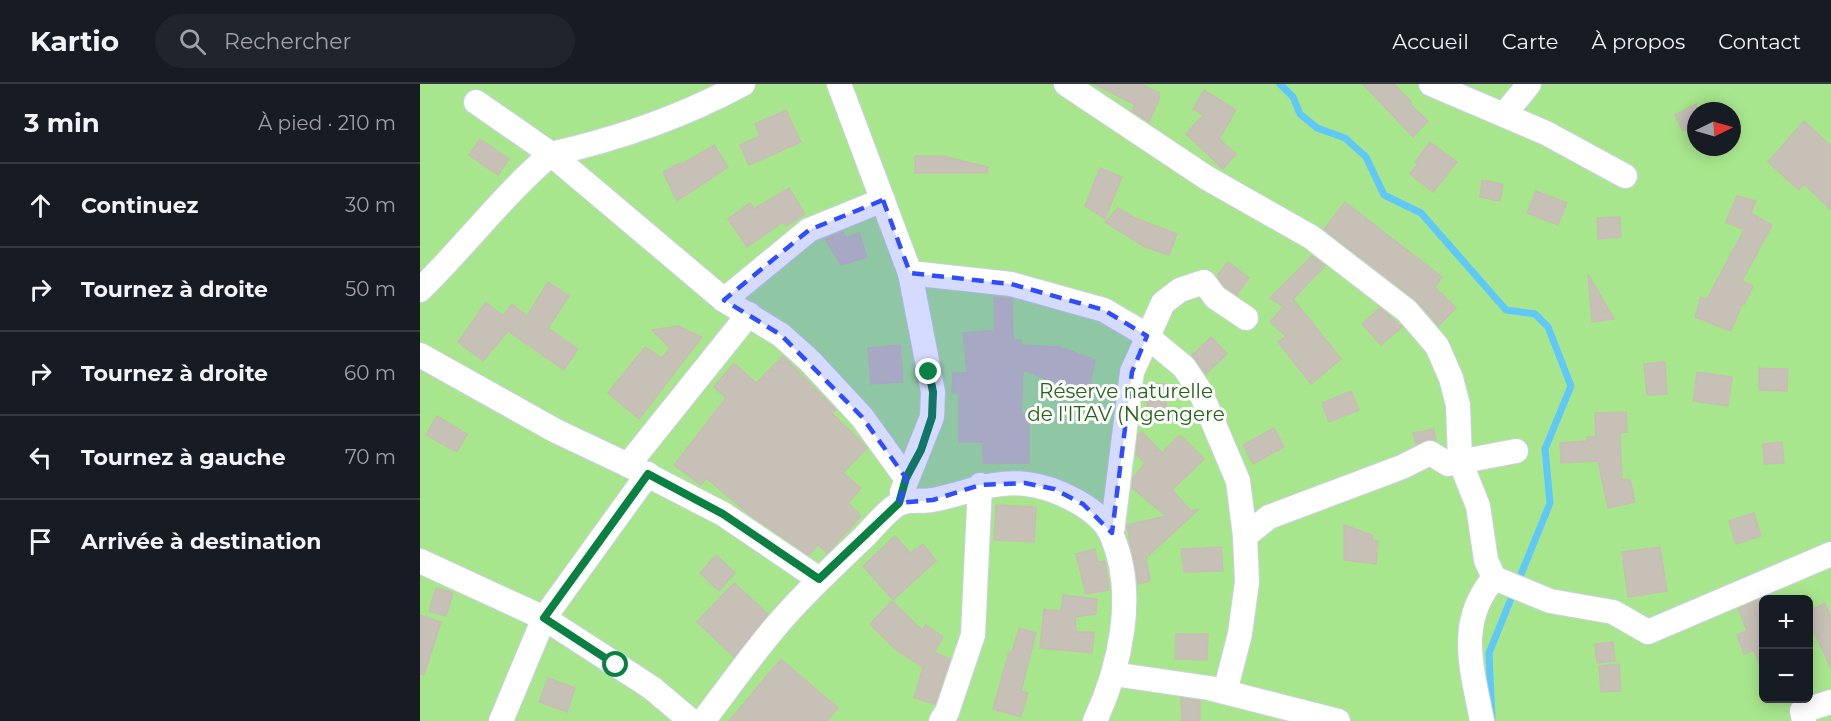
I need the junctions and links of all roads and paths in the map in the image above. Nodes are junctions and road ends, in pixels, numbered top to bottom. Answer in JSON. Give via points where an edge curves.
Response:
{"nodes":[{"id":1,"x":743,"y":84,"type":"edge"},
{"id":2,"x":839,"y":84,"type":"edge"},
{"id":3,"x":1065,"y":84,"type":"edge"},
{"id":4,"x":1431,"y":84,"type":"edge"},
{"id":5,"x":1528,"y":84,"type":"edge"},
{"id":6,"x":476,"y":102,"type":"dead end"},
{"id":7,"x":1504,"y":115,"type":"junction"},
{"id":8,"x":551,"y":153,"type":"junction"},
{"id":9,"x":1625,"y":176,"type":"dead end"},
{"id":10,"x":883,"y":200,"type":"junction"},
{"id":11,"x":910,"y":273,"type":"junction"},
{"id":12,"x":420,"y":290,"type":"edge"},
{"id":13,"x":724,"y":300,"type":"junction"},
{"id":14,"x":748,"y":314,"type":"junction"},
{"id":15,"x":1246,"y":318,"type":"dead end"},
{"id":16,"x":1147,"y":336,"type":"junction"},
{"id":17,"x":420,"y":355,"type":"edge"},
{"id":18,"x":1516,"y":451,"type":"dead end"},
{"id":19,"x":1460,"y":461,"type":"junction"},
{"id":20,"x":638,"y":470,"type":"junction"},
{"id":21,"x":906,"y":478,"type":"junction"},
{"id":22,"x":980,"y":485,"type":"junction"},
{"id":23,"x":899,"y":503,"type":"junction"},
{"id":24,"x":1112,"y":533,"type":"junction"},
{"id":25,"x":1245,"y":536,"type":"junction"},
{"id":26,"x":1831,"y":554,"type":"edge"},
{"id":27,"x":420,"y":561,"type":"edge"},
{"id":28,"x":1494,"y":578,"type":"junction"},
{"id":29,"x":819,"y":579,"type":"junction"},
{"id":30,"x":544,"y":618,"type":"junction"},
{"id":31,"x":1113,"y":674,"type":"junction"},
{"id":32,"x":1225,"y":692,"type":"junction"},
{"id":33,"x":1831,"y":702,"type":"edge"},
{"id":34,"x":501,"y":721,"type":"edge"},
{"id":35,"x":691,"y":721,"type":"edge"},
{"id":36,"x":703,"y":721,"type":"edge"},
{"id":37,"x":941,"y":721,"type":"edge"},
{"id":38,"x":1095,"y":721,"type":"edge"},
{"id":39,"x":1338,"y":721,"type":"edge"},
{"id":40,"x":1482,"y":721,"type":"edge"},
{"id":41,"x":1804,"y":721,"type":"edge"}],
"edges":[{"from":1,"to":8,"type":"street","via":[[642,129],[598,144]]},
{"from":2,"to":10,"type":"street"},
{"from":3,"to":19,"type":"street","via":[[1207,178],[1311,237],[1407,310],[1437,346],[1451,378],[1458,405]]},
{"from":4,"to":7,"type":"street"},
{"from":5,"to":7,"type":"street"},
{"from":6,"to":8,"type":"street"},
{"from":7,"to":9,"type":"street"},
{"from":8,"to":12,"type":"street"},
{"from":8,"to":13,"type":"street"},
{"from":10,"to":11,"type":"street"},
{"from":10,"to":13,"type":"street","via":[[809,230]]},
{"from":11,"to":16,"type":"street","via":[[1011,284],[1104,309]]},
{"from":11,"to":21,"type":"street","via":[[933,392],[932,417]]},
{"from":13,"to":14,"type":"street"},
{"from":14,"to":20,"type":"street"},
{"from":14,"to":21,"type":"street","via":[[781,335],[809,360],[862,417]]},
{"from":15,"to":16,"type":"street","via":[[1215,297],[1204,282],[1180,290],[1163,303]]},
{"from":16,"to":24,"type":"street","via":[[1132,372]]},
{"from":16,"to":25,"type":"street","via":[[1184,367],[1200,391],[1238,481]]},
{"from":17,"to":20,"type":"street","via":[[556,432]]},
{"from":18,"to":19,"type":"street"},
{"from":19,"to":25,"type":"street","via":[[1448,464],[1430,453],[1269,517]]},
{"from":19,"to":28,"type":"street","via":[[1478,506],[1486,560]]},
{"from":20,"to":29,"type":"street","via":[[723,514]]},
{"from":20,"to":30,"type":"street"},
{"from":21,"to":23,"type":"street"},
{"from":22,"to":23,"type":"street","via":[[933,500]]},
{"from":22,"to":24,"type":"street","via":[[1025,483],[1054,489],[1083,504]]},
{"from":22,"to":37,"type":"street","via":[[973,635]]},
{"from":23,"to":29,"type":"street"},
{"from":24,"to":31,"type":"street","via":[[1123,597],[1121,638]]},
{"from":25,"to":32,"type":"street","via":[[1247,582],[1240,633]]},
{"from":26,"to":28,"type":"street","via":[[1648,632],[1613,612],[1550,601]]},
{"from":27,"to":30,"type":"street"},
{"from":28,"to":40,"type":"street","via":[[1471,618],[1470,651]]},
{"from":29,"to":36,"type":"street","via":[[772,631]]},
{"from":30,"to":34,"type":"street"},
{"from":30,"to":35,"type":"street","via":[[652,688]]},
{"from":31,"to":32,"type":"street"},
{"from":31,"to":38,"type":"street"},
{"from":32,"to":39,"type":"street"},
{"from":33,"to":41,"type":"street","via":[[1802,711]]}]}
